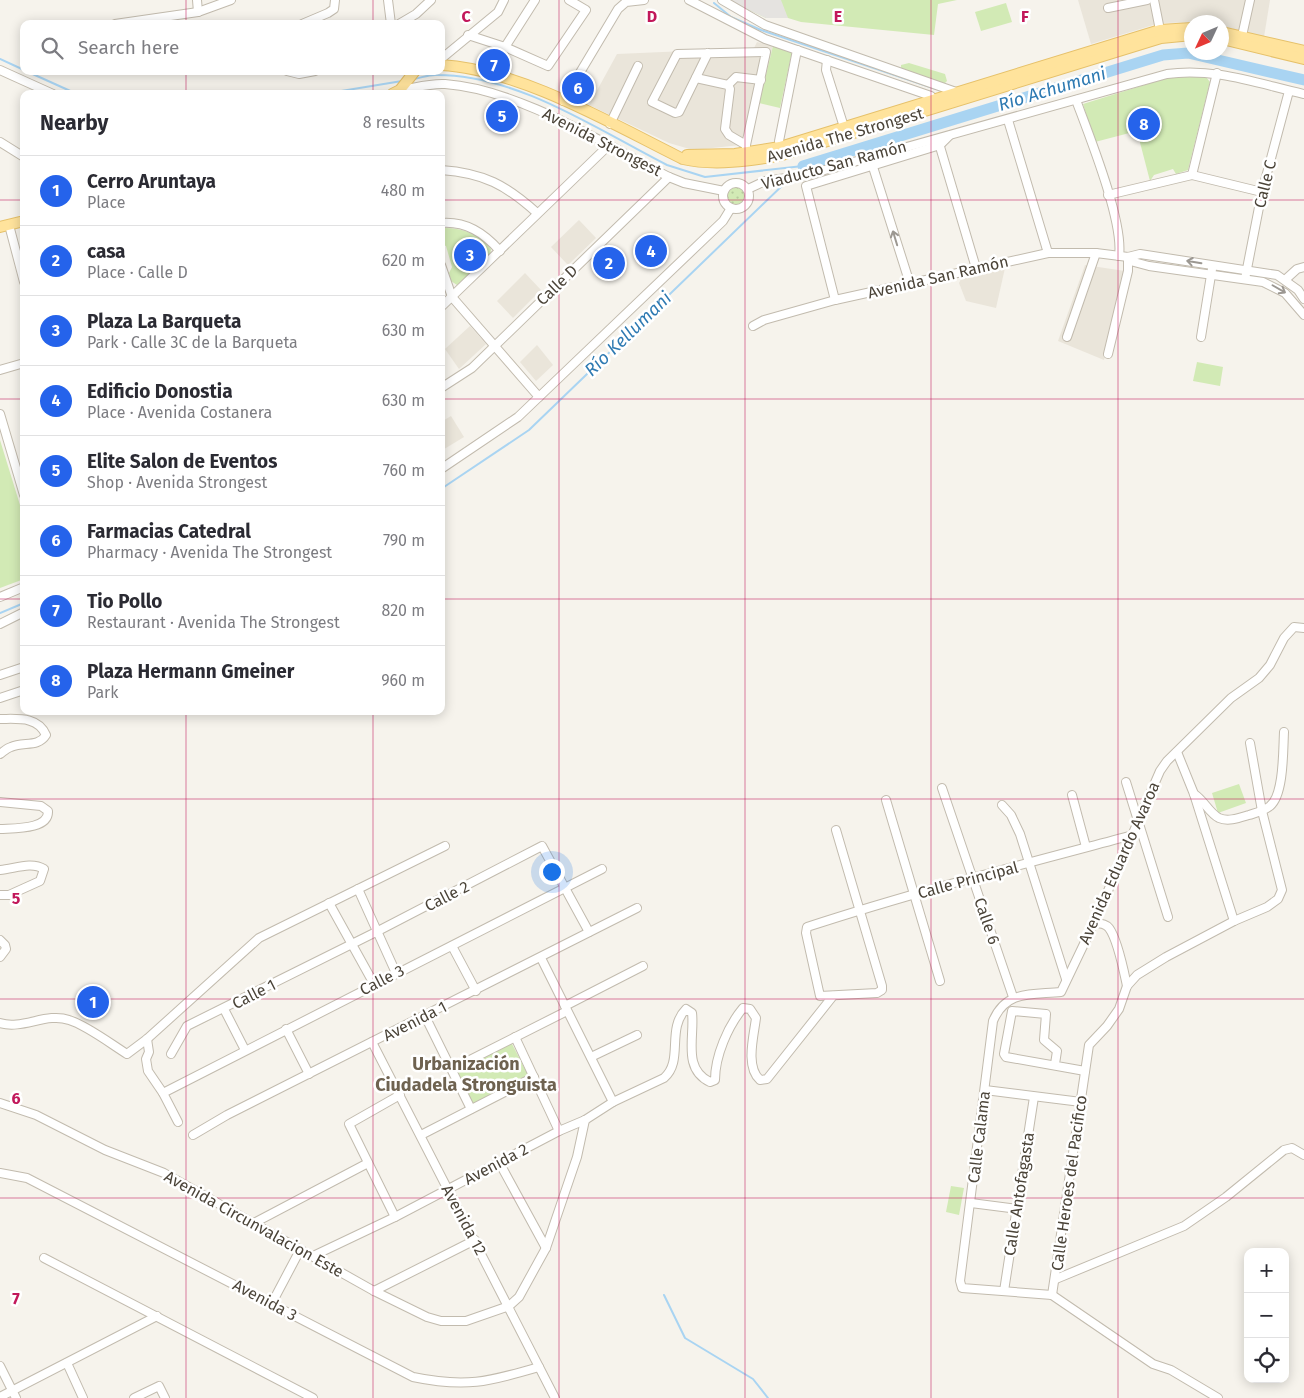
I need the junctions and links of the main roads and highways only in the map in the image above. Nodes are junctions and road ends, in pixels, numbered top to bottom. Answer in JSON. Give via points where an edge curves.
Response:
{"nodes":[{"id":1,"x":1184,"y":30,"type":"edge"},
{"id":2,"x":1160,"y":34,"type":"junction"},
{"id":3,"x":1184,"y":35,"type":"edge"},
{"id":4,"x":1229,"y":35,"type":"edge"},
{"id":5,"x":1229,"y":39,"type":"edge"},
{"id":6,"x":1242,"y":40,"type":"junction"},
{"id":7,"x":1304,"y":51,"type":"edge"},
{"id":8,"x":1304,"y":59,"type":"edge"},
{"id":9,"x":445,"y":66,"type":"edge"},
{"id":10,"x":411,"y":75,"type":"edge"},
{"id":11,"x":398,"y":90,"type":"edge"},
{"id":12,"x":20,"y":222,"type":"edge"},
{"id":13,"x":4,"y":226,"type":"edge"}],
"edges":[{"from":1,"to":2,"type":"main road"},
{"from":2,"to":3,"type":"main road"},
{"from":2,"to":9,"type":"main road","name":"Avenida The Strongest","via":[[781,151],[692,155],[668,152],[520,82]]},
{"from":4,"to":6,"type":"main road"},
{"from":5,"to":6,"type":"main road"},
{"from":6,"to":7,"type":"main road"},
{"from":6,"to":8,"type":"main road"},
{"from":10,"to":11,"type":"main road"},
{"from":12,"to":13,"type":"main road"}]}
